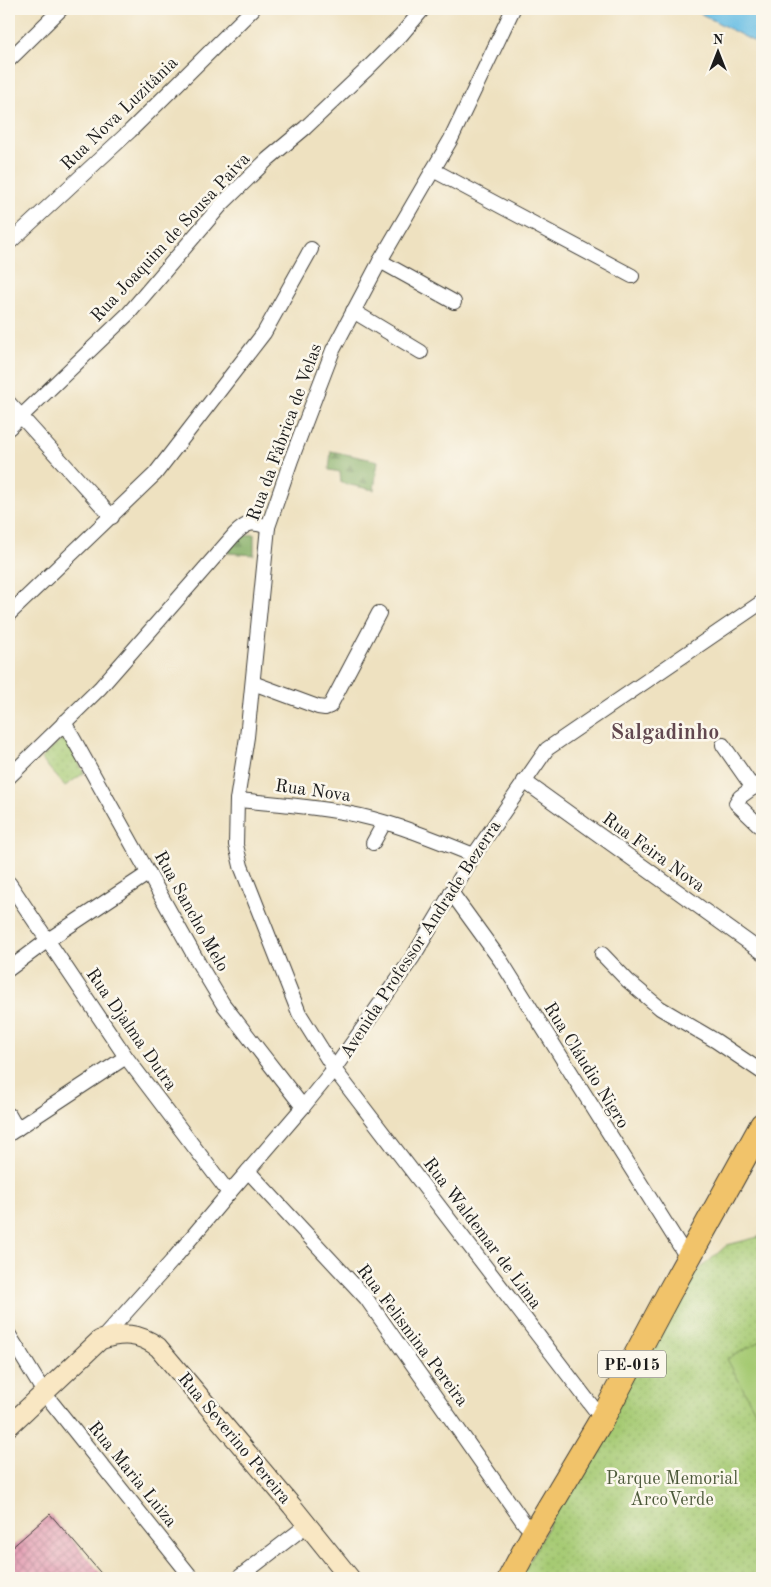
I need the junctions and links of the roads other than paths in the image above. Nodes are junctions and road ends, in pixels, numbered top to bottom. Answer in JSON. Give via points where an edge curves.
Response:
{"nodes":[{"id":1,"x":61,"y":9,"type":"edge"},
{"id":2,"x":253,"y":9,"type":"edge"},
{"id":3,"x":424,"y":9,"type":"edge"},
{"id":4,"x":513,"y":9,"type":"edge"},
{"id":5,"x":9,"y":60,"type":"edge"},
{"id":6,"x":433,"y":170,"type":"junction"},
{"id":7,"x":9,"y":243,"type":"edge"},
{"id":8,"x":311,"y":249,"type":"dead end"},
{"id":9,"x":380,"y":262,"type":"junction"},
{"id":10,"x":632,"y":276,"type":"dead end"},
{"id":11,"x":454,"y":302,"type":"dead end"},
{"id":12,"x":353,"y":311,"type":"junction"},
{"id":13,"x":421,"y":352,"type":"dead end"},
{"id":14,"x":9,"y":403,"type":"edge"},
{"id":15,"x":21,"y":417,"type":"junction"},
{"id":16,"x":9,"y":428,"type":"edge"},
{"id":17,"x":112,"y":517,"type":"junction"},
{"id":18,"x":268,"y":527,"type":"junction"},
{"id":19,"x":762,"y":602,"type":"edge"},
{"id":20,"x":379,"y":613,"type":"dead end"},
{"id":21,"x":9,"y":614,"type":"edge"},
{"id":22,"x":253,"y":682,"type":"junction"},
{"id":23,"x":64,"y":722,"type":"junction"},
{"id":24,"x":723,"y":746,"type":"dead end"},
{"id":25,"x":9,"y":777,"type":"edge"},
{"id":26,"x":524,"y":781,"type":"junction"},
{"id":27,"x":758,"y":784,"type":"edge"},
{"id":28,"x":237,"y":800,"type":"junction"},
{"id":29,"x":384,"y":822,"type":"junction"},
{"id":30,"x":762,"y":828,"type":"edge"},
{"id":31,"x":373,"y":843,"type":"dead end"},
{"id":32,"x":474,"y":855,"type":"junction"},
{"id":33,"x":149,"y":873,"type":"junction"},
{"id":34,"x":9,"y":883,"type":"edge"},
{"id":35,"x":451,"y":892,"type":"junction"},
{"id":36,"x":48,"y":940,"type":"junction"},
{"id":37,"x":762,"y":952,"type":"edge"},
{"id":38,"x":602,"y":954,"type":"dead end"},
{"id":39,"x":9,"y":969,"type":"edge"},
{"id":40,"x":126,"y":1057,"type":"junction"},
{"id":41,"x":334,"y":1069,"type":"junction"},
{"id":42,"x":762,"y":1072,"type":"edge"},
{"id":43,"x":304,"y":1107,"type":"junction"},
{"id":44,"x":9,"y":1115,"type":"edge"},
{"id":45,"x":762,"y":1125,"type":"edge"},
{"id":46,"x":13,"y":1132,"type":"edge"},
{"id":47,"x":756,"y":1145,"type":"edge"},
{"id":48,"x":248,"y":1171,"type":"junction"},
{"id":49,"x":229,"y":1192,"type":"junction"},
{"id":50,"x":688,"y":1259,"type":"junction"},
{"id":51,"x":9,"y":1335,"type":"edge"},
{"id":52,"x":100,"y":1340,"type":"junction"},
{"id":53,"x":45,"y":1394,"type":"junction"},
{"id":54,"x":602,"y":1420,"type":"junction"},
{"id":55,"x":9,"y":1426,"type":"edge"},
{"id":56,"x":307,"y":1525,"type":"junction"},
{"id":57,"x":534,"y":1533,"type":"junction"},
{"id":58,"x":192,"y":1578,"type":"edge"},
{"id":59,"x":238,"y":1578,"type":"edge"},
{"id":60,"x":350,"y":1578,"type":"edge"},
{"id":61,"x":510,"y":1578,"type":"edge"}],
"edges":[{"from":1,"to":5,"type":"street"},
{"from":2,"to":7,"type":"street","name":"Rua Nova Luzitânia","via":[[130,131]]},
{"from":3,"to":15,"type":"street","name":"Rua Joaquim de Sousa Paiva","via":[[371,65],[221,205],[129,312]]},
{"from":4,"to":6,"type":"street","name":"Rua da Fábrica de Velas"},
{"from":6,"to":9,"type":"street","name":"Rua da Fábrica de Velas"},
{"from":6,"to":10,"type":"street"},
{"from":8,"to":17,"type":"street","via":[[264,333],[156,474]]},
{"from":9,"to":11,"type":"street"},
{"from":9,"to":12,"type":"street","name":"Rua da Fábrica de Velas"},
{"from":12,"to":13,"type":"street"},
{"from":12,"to":18,"type":"street","name":"Rua da Fábrica de Velas","via":[[333,350]]},
{"from":14,"to":15,"type":"street"},
{"from":15,"to":16,"type":"street","name":"Rua Joaquim de Sousa Paiva"},
{"from":15,"to":17,"type":"street"},
{"from":17,"to":21,"type":"street"},
{"from":18,"to":22,"type":"street","name":"Rua da Fábrica de Velas"},
{"from":18,"to":23,"type":"street","via":[[255,523],[243,526],[100,688]]},
{"from":19,"to":26,"type":"street","name":"Avenida Professor Andrade Bezerra","via":[[547,749]]},
{"from":20,"to":22,"type":"street","via":[[330,706],[318,707]]},
{"from":22,"to":28,"type":"street","name":"Rua da Fábrica de Velas"},
{"from":23,"to":25,"type":"street"},
{"from":23,"to":33,"type":"street","name":"Rua Sancho Melo"},
{"from":24,"to":27,"type":"street"},
{"from":26,"to":32,"type":"street","name":"Avenida Professor Andrade Bezerra"},
{"from":26,"to":37,"type":"street","name":"Rua Feira Nova"},
{"from":27,"to":30,"type":"street","via":[[740,796],[736,805]]},
{"from":28,"to":29,"type":"street","name":"Rua Nova","via":[[348,813]]},
{"from":28,"to":41,"type":"street","name":"Rua da Fábrica de Velas","via":[[236,845],[240,866],[299,1013]]},
{"from":29,"to":31,"type":"street"},
{"from":29,"to":32,"type":"street","name":"Rua Nova"},
{"from":32,"to":35,"type":"street","name":"Avenida Professor Andrade Bezerra"},
{"from":33,"to":36,"type":"street"},
{"from":33,"to":43,"type":"street","name":"Rua Sancho Melo","via":[[223,1004]]},
{"from":34,"to":36,"type":"street","name":"Rua Djalma Dutra"},
{"from":35,"to":41,"type":"street","name":"Avenida Professor Andrade Bezerra","via":[[413,957]]},
{"from":35,"to":50,"type":"street","name":"Rua Cláudio Nigro","via":[[501,962]]},
{"from":36,"to":39,"type":"street"},
{"from":36,"to":40,"type":"street","name":"Rua Djalma Dutra"},
{"from":38,"to":42,"type":"street","via":[[660,1008]]},
{"from":40,"to":46,"type":"street"},
{"from":40,"to":49,"type":"street","name":"Rua Djalma Dutra"},
{"from":41,"to":43,"type":"street","name":"Avenida Professor Andrade Bezerra"},
{"from":41,"to":54,"type":"street","name":"Rua Waldemar de Lima"},
{"from":43,"to":48,"type":"street","name":"Avenida Professor Andrade Bezerra"},
{"from":44,"to":46,"type":"street"},
{"from":45,"to":47,"type":"highway","number":"PE-015"},
{"from":47,"to":50,"type":"highway","number":"PE-015"},
{"from":48,"to":49,"type":"street","name":"Avenida Professor Andrade Bezerra"},
{"from":48,"to":57,"type":"street","name":"Rua Felismina Pereira","via":[[366,1298],[524,1524]]},
{"from":49,"to":52,"type":"street","name":"Avenida Professor Andrade Bezerra"},
{"from":50,"to":54,"type":"highway","number":"PE-015"},
{"from":51,"to":53,"type":"street","name":"Rua Maria Luiza"},
{"from":52,"to":53,"type":"main road","name":"Avenida Professor Andrade Bezerra"},
{"from":52,"to":56,"type":"main road","name":"Rua Severino Pereira","via":[[113,1335],[135,1335],[158,1347]]},
{"from":53,"to":55,"type":"main road","name":"Avenida Professor Andrade Bezerra"},
{"from":53,"to":58,"type":"street","name":"Rua Maria Luiza"},
{"from":54,"to":57,"type":"highway","number":"PE-015"},
{"from":56,"to":59,"type":"street"},
{"from":56,"to":60,"type":"main road","name":"Rua Severino Pereira"},
{"from":57,"to":61,"type":"highway","number":"PE-015"}]}
